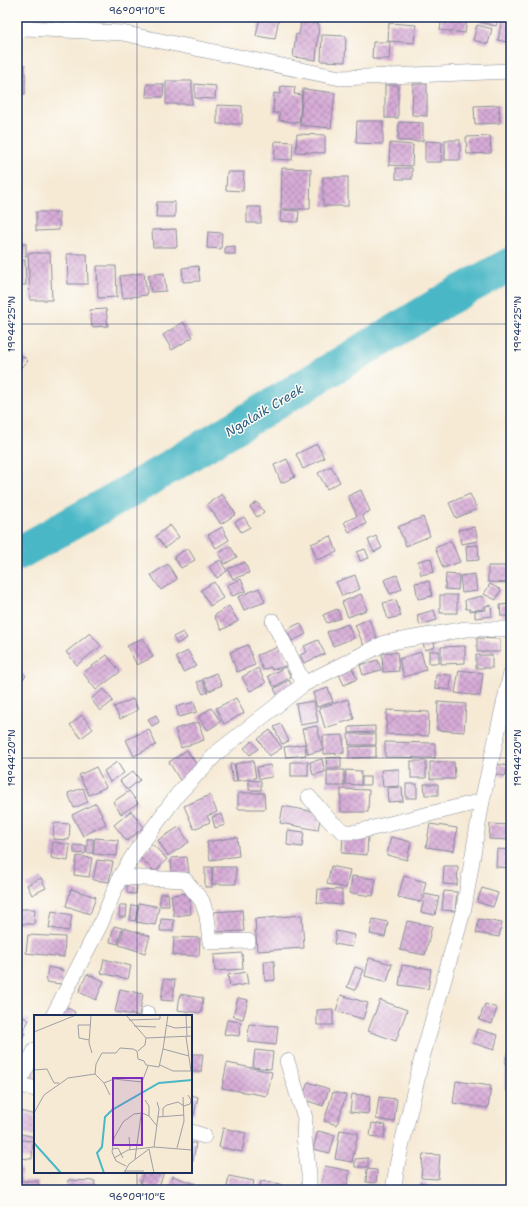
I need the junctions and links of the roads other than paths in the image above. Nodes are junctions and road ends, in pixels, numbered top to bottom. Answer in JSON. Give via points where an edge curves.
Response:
{"nodes":[{"id":1,"x":17,"y":31,"type":"edge"},
{"id":2,"x":511,"y":71,"type":"edge"},
{"id":3,"x":273,"y":621,"type":"dead end"},
{"id":4,"x":511,"y":629,"type":"edge"},
{"id":5,"x":511,"y":673,"type":"edge"},
{"id":6,"x":304,"y":684,"type":"junction"},
{"id":7,"x":309,"y":797,"type":"dead end"},
{"id":8,"x":482,"y":801,"type":"junction"},
{"id":9,"x":120,"y":877,"type":"junction"},
{"id":10,"x":248,"y":940,"type":"dead end"},
{"id":11,"x":54,"y":1015,"type":"edge"},
{"id":12,"x":34,"y":1052,"type":"edge"},
{"id":13,"x":287,"y":1061,"type":"dead end"},
{"id":14,"x":18,"y":1086,"type":"edge"},
{"id":15,"x":34,"y":1089,"type":"edge"},
{"id":16,"x":309,"y":1190,"type":"edge"},
{"id":17,"x":394,"y":1190,"type":"edge"}],
"edges":[{"from":1,"to":2,"type":"street","via":[[26,28],[122,33],[340,78]]},
{"from":3,"to":6,"type":"street"},
{"from":4,"to":6,"type":"street","via":[[466,629],[385,643]]},
{"from":5,"to":8,"type":"street"},
{"from":6,"to":9,"type":"street","via":[[218,751],[178,794]]},
{"from":7,"to":8,"type":"street","via":[[330,821],[344,832],[357,832]]},
{"from":8,"to":17,"type":"street","via":[[464,908],[422,1058],[398,1161]]},
{"from":9,"to":10,"type":"street","via":[[185,880],[202,902],[207,916],[210,942]]},
{"from":9,"to":11,"type":"street","via":[[101,923]]},
{"from":12,"to":14,"type":"street"},
{"from":13,"to":16,"type":"street","via":[[305,1118],[304,1137]]},
{"from":14,"to":15,"type":"street"}]}
